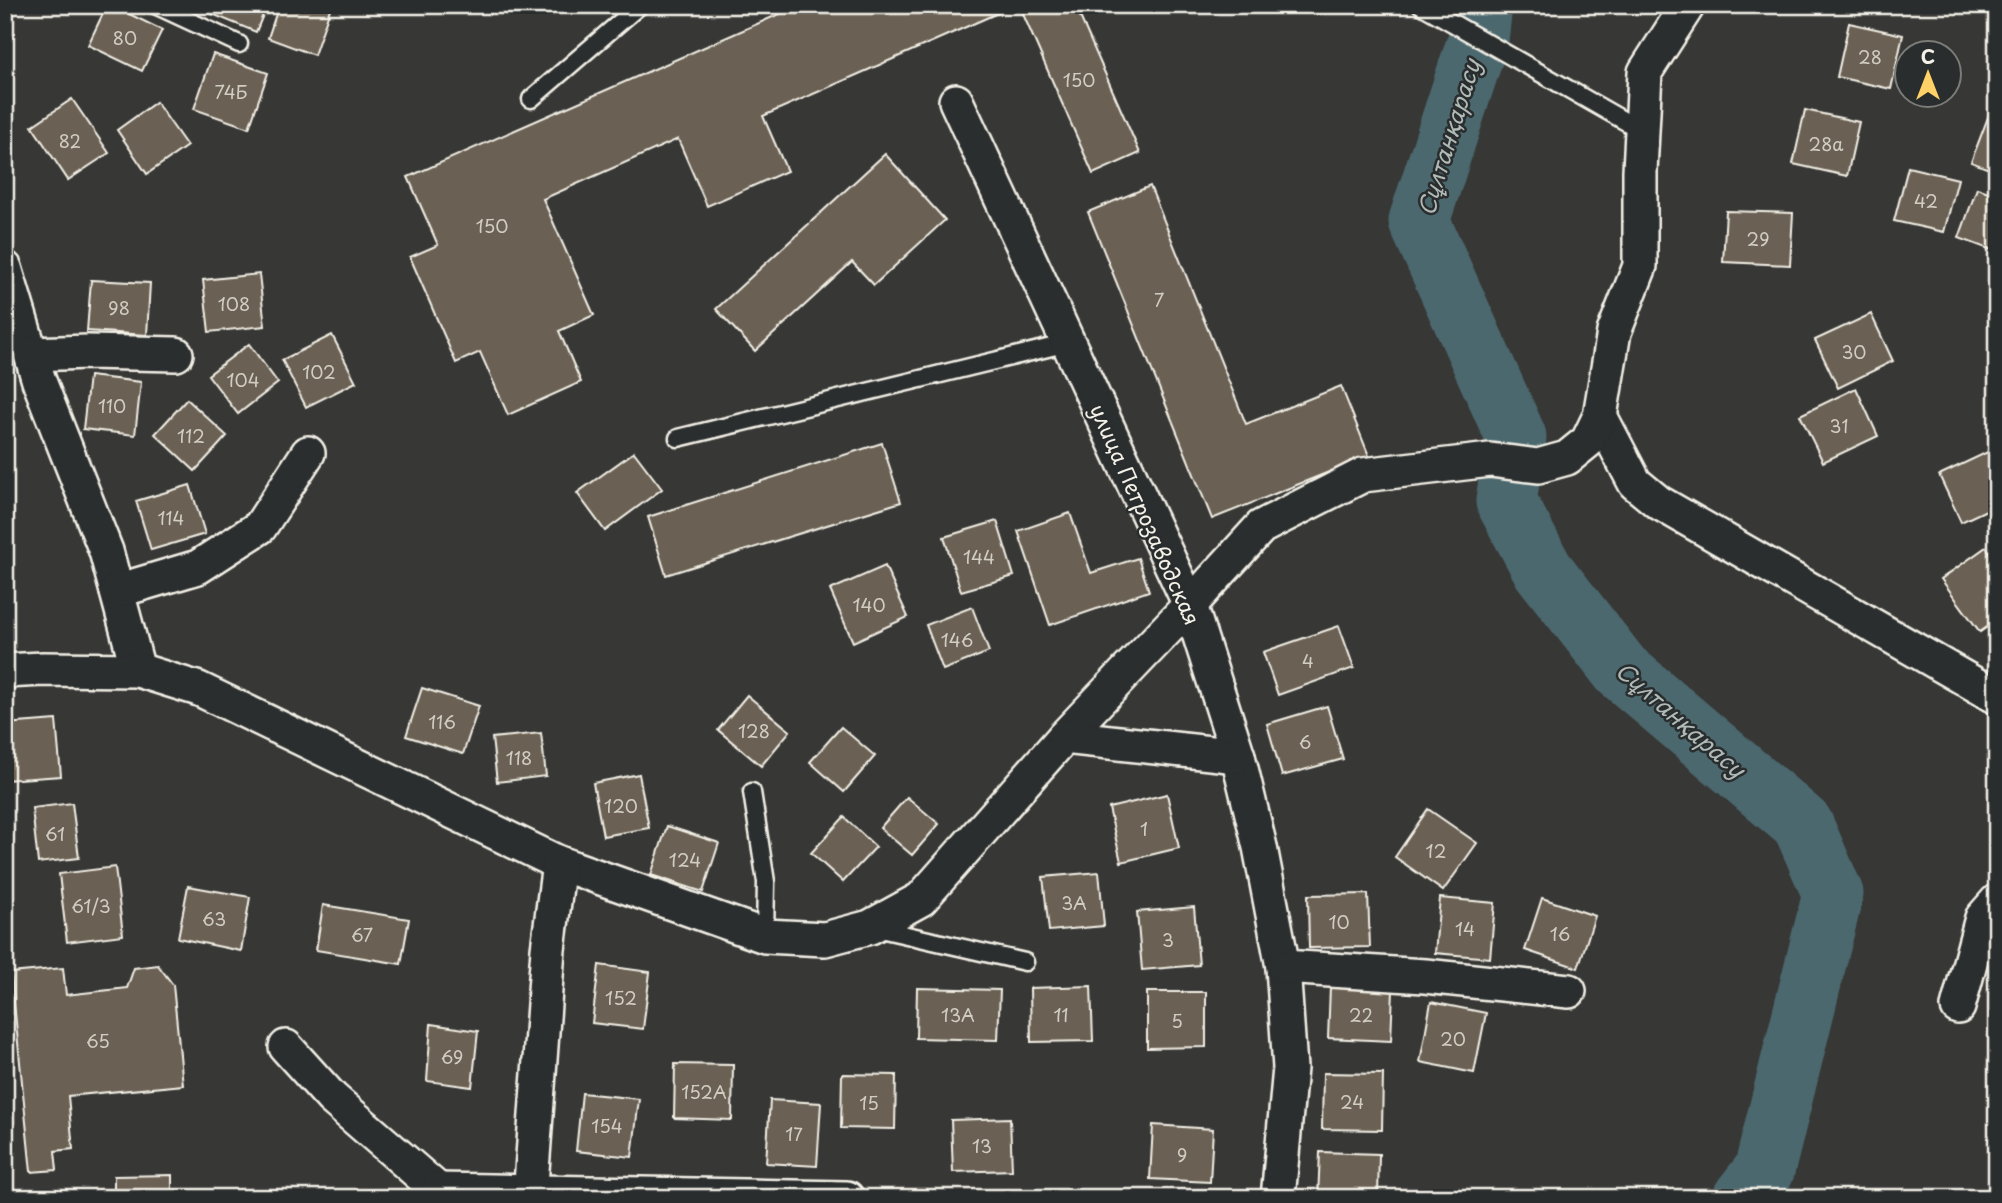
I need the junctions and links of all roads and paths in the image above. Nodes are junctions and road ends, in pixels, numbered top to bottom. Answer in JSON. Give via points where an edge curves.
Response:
{"nodes":[{"id":1,"x":155,"y":5,"type":"edge"},
{"id":2,"x":640,"y":5,"type":"edge"},
{"id":3,"x":1421,"y":5,"type":"edge"},
{"id":4,"x":1688,"y":5,"type":"edge"},
{"id":5,"x":239,"y":44,"type":"dead end"},
{"id":6,"x":531,"y":99,"type":"dead end"},
{"id":7,"x":956,"y":101,"type":"dead end"},
{"id":8,"x":1642,"y":131,"type":"junction"},
{"id":9,"x":5,"y":268,"type":"edge"},
{"id":10,"x":1068,"y":343,"type":"junction"},
{"id":11,"x":31,"y":354,"type":"junction"},
{"id":12,"x":177,"y":354,"type":"dead end"},
{"id":13,"x":1600,"y":416,"type":"junction"},
{"id":14,"x":677,"y":438,"type":"dead end"},
{"id":15,"x":308,"y":453,"type":"dead end"},
{"id":16,"x":117,"y":591,"type":"junction"},
{"id":17,"x":1190,"y":606,"type":"junction"},
{"id":18,"x":138,"y":670,"type":"junction"},
{"id":19,"x":5,"y":671,"type":"edge"},
{"id":20,"x":1997,"y":697,"type":"edge"},
{"id":21,"x":1064,"y":737,"type":"junction"},
{"id":22,"x":1238,"y":756,"type":"junction"},
{"id":23,"x":752,"y":792,"type":"dead end"},
{"id":24,"x":559,"y":863,"type":"junction"},
{"id":25,"x":1997,"y":901,"type":"edge"},
{"id":26,"x":870,"y":927,"type":"junction"},
{"id":27,"x":765,"y":936,"type":"junction"},
{"id":28,"x":1025,"y":962,"type":"dead end"},
{"id":29,"x":1283,"y":967,"type":"junction"},
{"id":30,"x":1569,"y":991,"type":"dead end"},
{"id":31,"x":1958,"y":1007,"type":"dead end"},
{"id":32,"x":286,"y":1047,"type":"dead end"},
{"id":33,"x":437,"y":1194,"type":"edge"},
{"id":34,"x":531,"y":1195,"type":"edge"},
{"id":35,"x":847,"y":1198,"type":"edge"},
{"id":36,"x":1278,"y":1198,"type":"edge"}],
"edges":[{"from":1,"to":5,"type":"lane"},
{"from":2,"to":6,"type":"lane"},
{"from":3,"to":8,"type":"lane"},
{"from":4,"to":8,"type":"street","via":[[1645,72]]},
{"from":7,"to":10,"type":"street","name":"улица Петрозаводская"},
{"from":8,"to":13,"type":"street","via":[[1640,266],[1614,332]]},
{"from":9,"to":11,"type":"street"},
{"from":10,"to":14,"type":"lane"},
{"from":10,"to":17,"type":"street","name":"улица Петрозаводская"},
{"from":11,"to":12,"type":"street"},
{"from":11,"to":16,"type":"street","via":[[107,551]]},
{"from":13,"to":17,"type":"street","via":[[1588,440],[1567,458],[1538,466],[1490,460],[1363,475],[1261,527]]},
{"from":13,"to":20,"type":"street","via":[[1635,483],[1658,502]]},
{"from":15,"to":16,"type":"street","via":[[260,527],[198,567]]},
{"from":16,"to":18,"type":"street"},
{"from":17,"to":21,"type":"street"},
{"from":17,"to":22,"type":"street","name":"улица Петрозаводская"},
{"from":18,"to":19,"type":"street"},
{"from":18,"to":24,"type":"street","via":[[199,689]]},
{"from":21,"to":22,"type":"street"},
{"from":21,"to":26,"type":"street","via":[[921,899]]},
{"from":22,"to":29,"type":"street","name":"улица Петрозаводская"},
{"from":23,"to":27,"type":"lane","via":[[766,882]]},
{"from":24,"to":27,"type":"street"},
{"from":24,"to":34,"type":"street","via":[[548,949]]},
{"from":25,"to":31,"type":"street","via":[[1982,918]]},
{"from":26,"to":27,"type":"street","via":[[825,939]]},
{"from":26,"to":28,"type":"lane"},
{"from":29,"to":30,"type":"street"},
{"from":29,"to":36,"type":"street","name":"улица Петрозаводская","via":[[1290,1068]]},
{"from":32,"to":33,"type":"street","via":[[332,1098]]},
{"from":33,"to":34,"type":"street"},
{"from":34,"to":35,"type":"street"}]}
